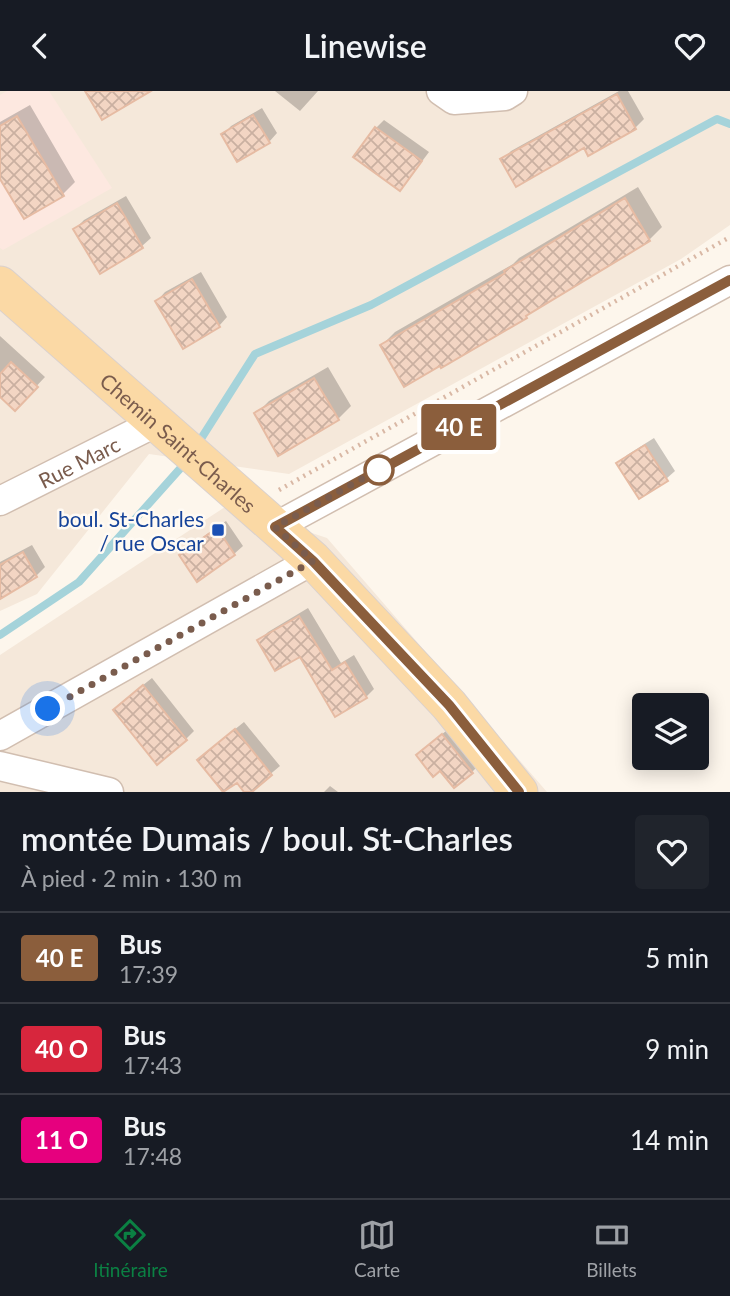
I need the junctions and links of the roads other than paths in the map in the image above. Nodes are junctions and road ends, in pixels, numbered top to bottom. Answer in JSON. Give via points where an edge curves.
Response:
{"nodes":[{"id":1,"x":440,"y":91,"type":"edge"},
{"id":2,"x":513,"y":91,"type":"edge"},
{"id":3,"x":730,"y":280,"type":"edge"},
{"id":4,"x":0,"y":285,"type":"edge"},
{"id":5,"x":157,"y":422,"type":"junction"},
{"id":6,"x":0,"y":501,"type":"edge"},
{"id":7,"x":263,"y":516,"type":"junction"},
{"id":8,"x":313,"y":561,"type":"junction"},
{"id":9,"x":0,"y":736,"type":"edge"},
{"id":10,"x":0,"y":766,"type":"edge"},
{"id":11,"x":109,"y":792,"type":"edge"},
{"id":12,"x":519,"y":792,"type":"edge"}],
"edges":[{"from":1,"to":2,"type":"street","via":[[454,100],[505,96]]},
{"from":3,"to":7,"type":"street"},
{"from":4,"to":5,"type":"main road","name":"Chemin Saint-Charles"},
{"from":5,"to":6,"type":"street","name":"Rue Marc"},
{"from":5,"to":7,"type":"main road","name":"Chemin Saint-Charles"},
{"from":7,"to":8,"type":"main road","name":"Chemin Saint-Charles"},
{"from":8,"to":9,"type":"street"},
{"from":8,"to":12,"type":"main road","name":"Chemin Saint-Charles","via":[[449,705]]},
{"from":10,"to":11,"type":"street"}]}
